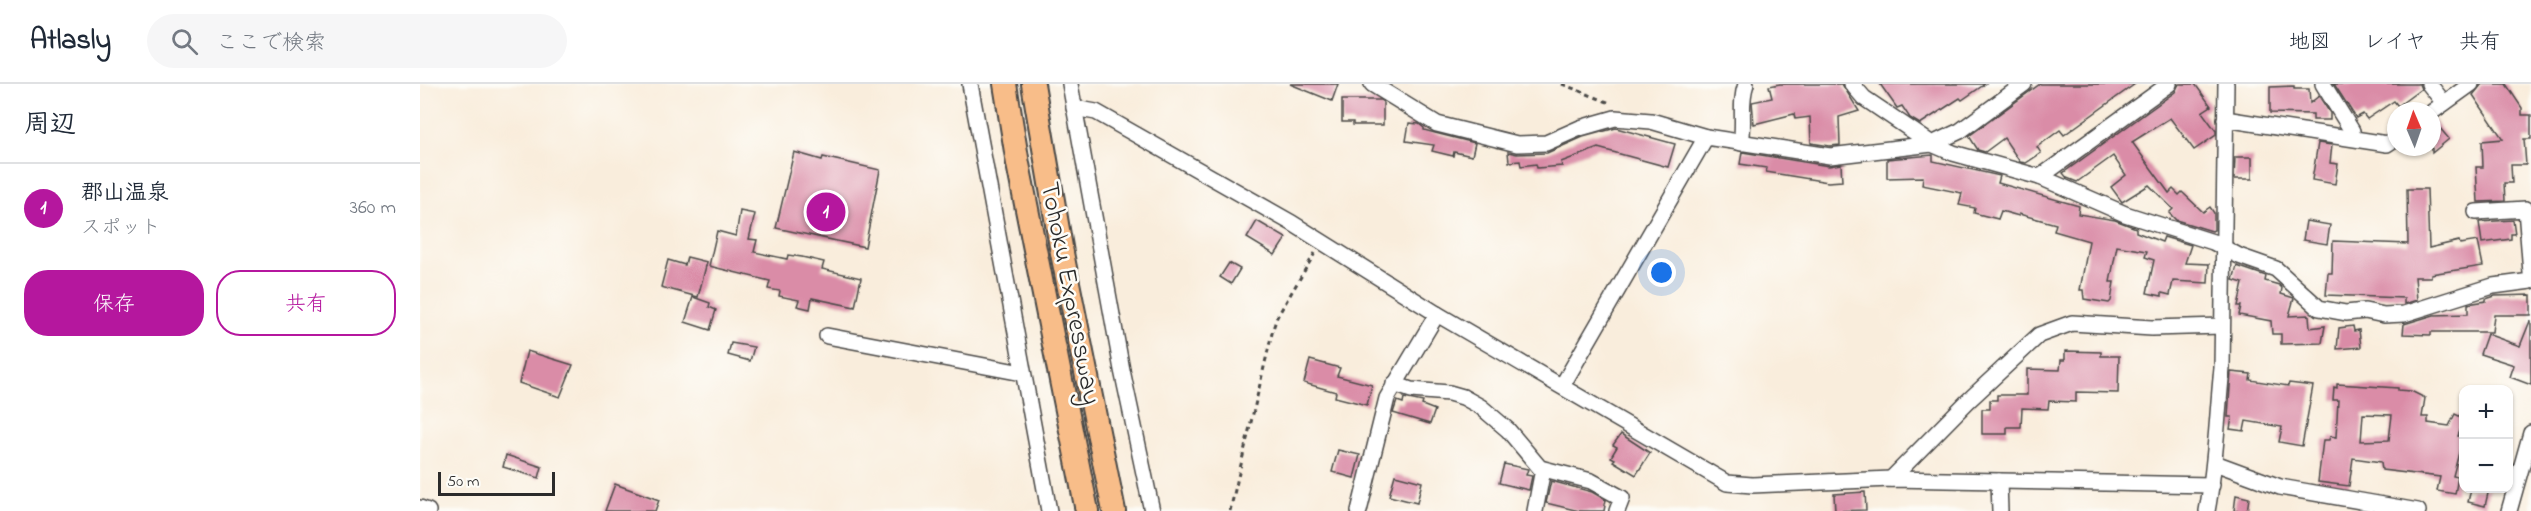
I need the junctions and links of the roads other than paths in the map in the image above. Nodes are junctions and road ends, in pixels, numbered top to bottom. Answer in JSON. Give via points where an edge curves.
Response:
{"nodes":[{"id":1,"x":970,"y":84,"type":"edge"},
{"id":2,"x":1005,"y":84,"type":"edge"},
{"id":3,"x":1033,"y":84,"type":"edge"},
{"id":4,"x":1071,"y":84,"type":"edge"},
{"id":5,"x":1372,"y":84,"type":"edge"},
{"id":6,"x":1746,"y":84,"type":"edge"},
{"id":7,"x":1852,"y":84,"type":"edge"},
{"id":8,"x":2024,"y":84,"type":"edge"},
{"id":9,"x":2169,"y":84,"type":"edge"},
{"id":10,"x":2226,"y":84,"type":"edge"},
{"id":11,"x":2324,"y":84,"type":"edge"},
{"id":12,"x":2429,"y":84,"type":"edge"},
{"id":13,"x":2471,"y":84,"type":"edge"},
{"id":14,"x":2436,"y":102,"type":"edge"},
{"id":15,"x":2441,"y":106,"type":"edge"},
{"id":16,"x":1074,"y":108,"type":"junction"},
{"id":17,"x":2225,"y":119,"type":"junction"},
{"id":18,"x":1706,"y":137,"type":"junction"},
{"id":19,"x":2352,"y":138,"type":"junction"},
{"id":20,"x":1741,"y":143,"type":"junction"},
{"id":21,"x":1932,"y":144,"type":"junction"},
{"id":22,"x":2387,"y":144,"type":"edge"},
{"id":23,"x":2040,"y":177,"type":"junction"},
{"id":24,"x":2475,"y":212,"type":"dead end"},
{"id":25,"x":2223,"y":249,"type":"junction"},
{"id":26,"x":2531,"y":273,"type":"edge"},
{"id":27,"x":2531,"y":281,"type":"edge"},
{"id":28,"x":1437,"y":314,"type":"junction"},
{"id":29,"x":2222,"y":326,"type":"junction"},
{"id":30,"x":827,"y":336,"type":"dead end"},
{"id":31,"x":1022,"y":373,"type":"junction"},
{"id":32,"x":1394,"y":384,"type":"junction"},
{"id":33,"x":1562,"y":386,"type":"junction"},
{"id":34,"x":2531,"y":433,"type":"edge"},
{"id":35,"x":2215,"y":463,"type":"junction"},
{"id":36,"x":1544,"y":469,"type":"junction"},
{"id":37,"x":1891,"y":479,"type":"junction"},
{"id":38,"x":1999,"y":481,"type":"junction"},
{"id":39,"x":2212,"y":485,"type":"junction"},
{"id":40,"x":420,"y":508,"type":"edge"},
{"id":41,"x":428,"y":511,"type":"edge"},
{"id":42,"x":1049,"y":511,"type":"edge"},
{"id":43,"x":1087,"y":511,"type":"edge"},
{"id":44,"x":1114,"y":511,"type":"edge"},
{"id":45,"x":1152,"y":511,"type":"edge"},
{"id":46,"x":1359,"y":511,"type":"edge"},
{"id":47,"x":1535,"y":511,"type":"edge"},
{"id":48,"x":1617,"y":511,"type":"edge"},
{"id":49,"x":2000,"y":511,"type":"edge"},
{"id":50,"x":2208,"y":511,"type":"edge"},
{"id":51,"x":2418,"y":511,"type":"edge"},
{"id":52,"x":2509,"y":511,"type":"edge"}],
"edges":[{"from":1,"to":31,"type":"street"},
{"from":2,"to":43,"type":"highway","name":"Tohoku Expressway"},
{"from":3,"to":44,"type":"highway","name":"Tohoku Expressway","via":[[1062,253]]},
{"from":4,"to":16,"type":"street"},
{"from":5,"to":18,"type":"street","via":[[1437,124],[1517,144],[1546,142],[1615,118],[1651,121]]},
{"from":6,"to":20,"type":"street"},
{"from":7,"to":21,"type":"street","via":[[1864,98]]},
{"from":8,"to":21,"type":"street","via":[[1960,131]]},
{"from":9,"to":23,"type":"street"},
{"from":10,"to":17,"type":"street"},
{"from":11,"to":19,"type":"street","via":[[2352,131]]},
{"from":12,"to":14,"type":"street"},
{"from":13,"to":15,"type":"street"},
{"from":16,"to":28,"type":"street","via":[[1096,112],[1322,242]]},
{"from":16,"to":45,"type":"street"},
{"from":17,"to":19,"type":"street"},
{"from":17,"to":25,"type":"street"},
{"from":18,"to":20,"type":"street"},
{"from":18,"to":33,"type":"street"},
{"from":19,"to":22,"type":"street"},
{"from":20,"to":21,"type":"street","via":[[1830,156]]},
{"from":21,"to":23,"type":"street"},
{"from":23,"to":25,"type":"street","via":[[2125,213],[2207,239]]},
{"from":24,"to":26,"type":"street","via":[[2526,209]]},
{"from":25,"to":27,"type":"street","via":[[2276,269],[2319,308],[2346,313],[2404,314],[2493,286]]},
{"from":25,"to":29,"type":"street"},
{"from":28,"to":32,"type":"street"},
{"from":28,"to":33,"type":"street"},
{"from":29,"to":35,"type":"street"},
{"from":29,"to":37,"type":"street","via":[[2152,328],[2072,323],[2039,335]]},
{"from":30,"to":31,"type":"street"},
{"from":31,"to":42,"type":"street"},
{"from":32,"to":36,"type":"street","via":[[1412,390],[1449,393],[1481,407]]},
{"from":32,"to":46,"type":"street","via":[[1387,398]]},
{"from":33,"to":37,"type":"street","via":[[1727,483]]},
{"from":34,"to":52,"type":"street"},
{"from":35,"to":39,"type":"street"},
{"from":35,"to":51,"type":"street","via":[[2280,487]]},
{"from":36,"to":47,"type":"street"},
{"from":36,"to":48,"type":"street","via":[[1591,481],[1612,492],[1622,498]]},
{"from":37,"to":38,"type":"street"},
{"from":38,"to":39,"type":"street"},
{"from":38,"to":49,"type":"street"},
{"from":39,"to":50,"type":"street"},
{"from":40,"to":41,"type":"street"}]}
